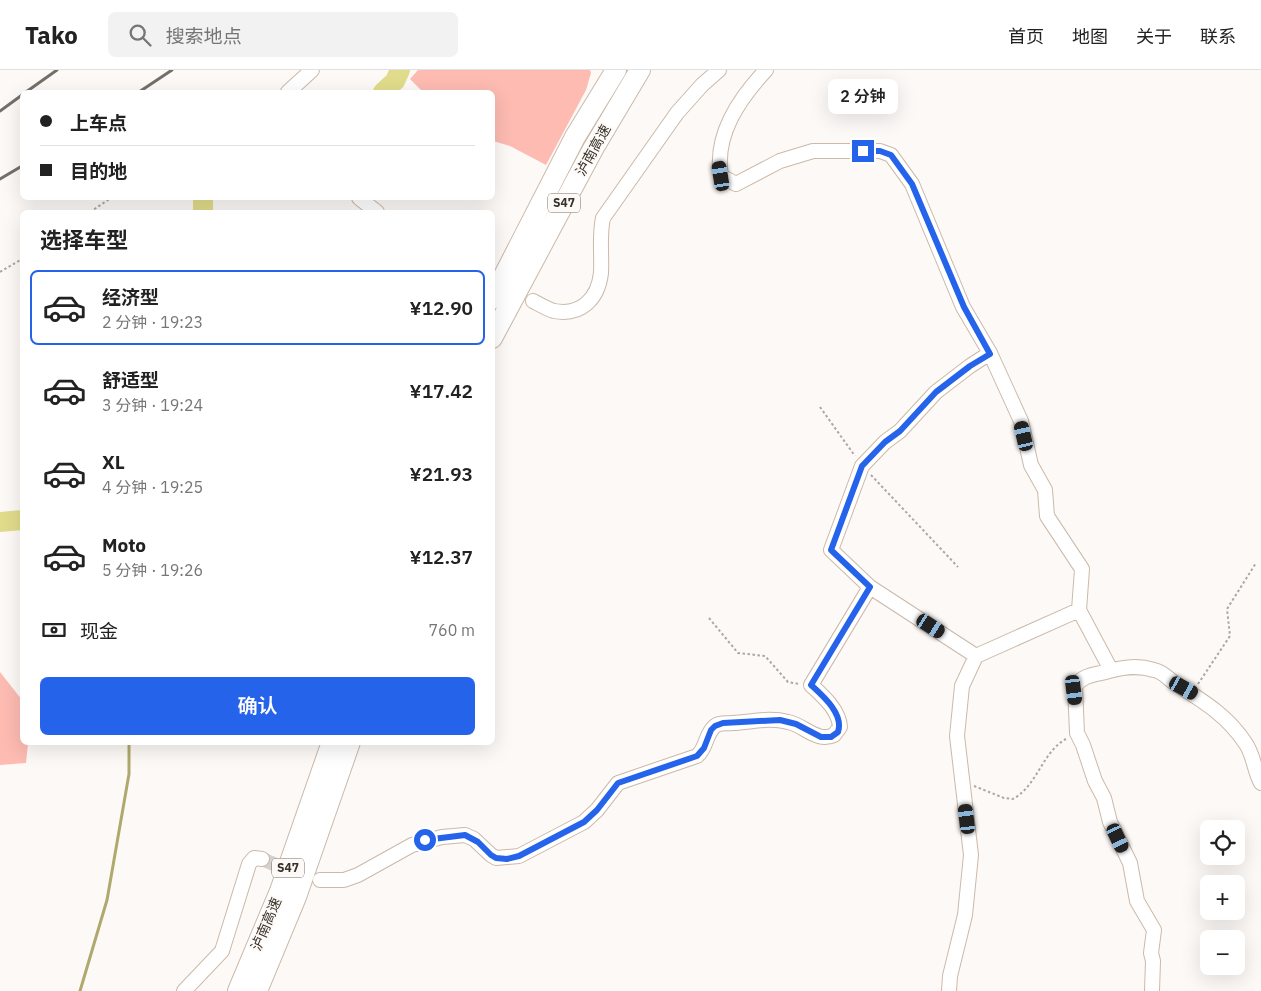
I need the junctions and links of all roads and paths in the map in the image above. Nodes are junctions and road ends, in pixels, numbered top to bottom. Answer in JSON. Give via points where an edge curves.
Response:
{"nodes":[{"id":1,"x":312,"y":70,"type":"edge"},
{"id":2,"x":616,"y":70,"type":"edge"},
{"id":3,"x":640,"y":70,"type":"edge"},
{"id":4,"x":719,"y":70,"type":"edge"},
{"id":5,"x":766,"y":70,"type":"edge"},
{"id":6,"x":290,"y":90,"type":"edge"},
{"id":7,"x":108,"y":200,"type":"edge"},
{"id":8,"x":362,"y":200,"type":"edge"},
{"id":9,"x":93,"y":210,"type":"edge"},
{"id":10,"x":374,"y":210,"type":"edge"},
{"id":11,"x":20,"y":260,"type":"edge"},
{"id":12,"x":0,"y":272,"type":"edge"},
{"id":13,"x":495,"y":293,"type":"edge"},
{"id":14,"x":533,"y":300,"type":"dead end"},
{"id":15,"x":495,"y":332,"type":"edge"},
{"id":16,"x":990,"y":354,"type":"junction"},
{"id":17,"x":820,"y":407,"type":"dead end"},
{"id":18,"x":862,"y":466,"type":"junction"},
{"id":19,"x":1256,"y":563,"type":"dead end"},
{"id":20,"x":958,"y":567,"type":"dead end"},
{"id":21,"x":870,"y":587,"type":"junction"},
{"id":22,"x":1079,"y":610,"type":"junction"},
{"id":23,"x":709,"y":618,"type":"dead end"},
{"id":24,"x":976,"y":656,"type":"junction"},
{"id":25,"x":1112,"y":670,"type":"junction"},
{"id":26,"x":811,"y":685,"type":"junction"},
{"id":27,"x":1192,"y":693,"type":"junction"},
{"id":28,"x":1076,"y":733,"type":"junction"},
{"id":29,"x":331,"y":745,"type":"edge"},
{"id":30,"x":349,"y":745,"type":"edge"},
{"id":31,"x":962,"y":782,"type":"junction"},
{"id":32,"x":1261,"y":783,"type":"edge"},
{"id":33,"x":262,"y":859,"type":"dead end"},
{"id":34,"x":320,"y":880,"type":"dead end"},
{"id":35,"x":184,"y":991,"type":"edge"},
{"id":36,"x":238,"y":991,"type":"edge"},
{"id":37,"x":257,"y":991,"type":"edge"},
{"id":38,"x":949,"y":991,"type":"edge"},
{"id":39,"x":1152,"y":991,"type":"edge"}],
"edges":[{"from":1,"to":6,"type":"street"},
{"from":2,"to":13,"type":"highway","name":"泸南高速","number":"S47","via":[[574,137]]},
{"from":3,"to":15,"type":"highway","name":"泸南高速","number":"S47","via":[[592,149]]},
{"from":4,"to":14,"type":"street","via":[[677,113],[603,218],[600,231],[601,272],[589,303],[568,312],[552,310]]},
{"from":5,"to":16,"type":"street","via":[[735,108],[718,160],[721,176],[736,184],[780,161],[813,151],[880,151],[891,155],[912,184],[964,307]]},
{"from":7,"to":9,"type":"path"},
{"from":8,"to":10,"type":"street"},
{"from":11,"to":12,"type":"path"},
{"from":16,"to":18,"type":"street","via":[[936,392]]},
{"from":16,"to":22,"type":"street","via":[[1021,421],[1032,465],[1045,490],[1047,516],[1082,569]]},
{"from":17,"to":18,"type":"path"},
{"from":18,"to":20,"type":"path"},
{"from":18,"to":21,"type":"street","via":[[831,550]]},
{"from":19,"to":27,"type":"path","via":[[1227,610],[1230,636]]},
{"from":21,"to":24,"type":"street"},
{"from":21,"to":26,"type":"street"},
{"from":22,"to":24,"type":"street"},
{"from":22,"to":25,"type":"street"},
{"from":23,"to":26,"type":"path","via":[[738,652],[766,656],[788,682]]},
{"from":24,"to":31,"type":"street","via":[[962,686],[957,736]]},
{"from":25,"to":27,"type":"street","via":[[1125,666],[1154,670]]},
{"from":25,"to":28,"type":"street","via":[[1085,676],[1075,686]]},
{"from":26,"to":34,"type":"street","via":[[837,716],[840,727],[831,737],[821,737],[780,720],[719,724],[711,730],[697,756],[618,783],[584,822],[519,856],[496,858],[465,835],[442,837],[412,845],[344,880]]},
{"from":27,"to":32,"type":"street","via":[[1224,717],[1246,744]]},
{"from":28,"to":31,"type":"path","via":[[1055,746],[1026,790],[1013,799]]},
{"from":28,"to":39,"type":"street","via":[[1104,798],[1110,822],[1130,863],[1137,901],[1154,930]]},
{"from":29,"to":36,"type":"highway","name":"泸南高速","number":"S47","via":[[280,891]]},
{"from":30,"to":37,"type":"highway","name":"泸南高速","number":"S47","via":[[296,897]]},
{"from":31,"to":38,"type":"street","via":[[971,855],[965,915]]},
{"from":33,"to":35,"type":"street","via":[[254,858],[249,864],[222,951]]}]}
